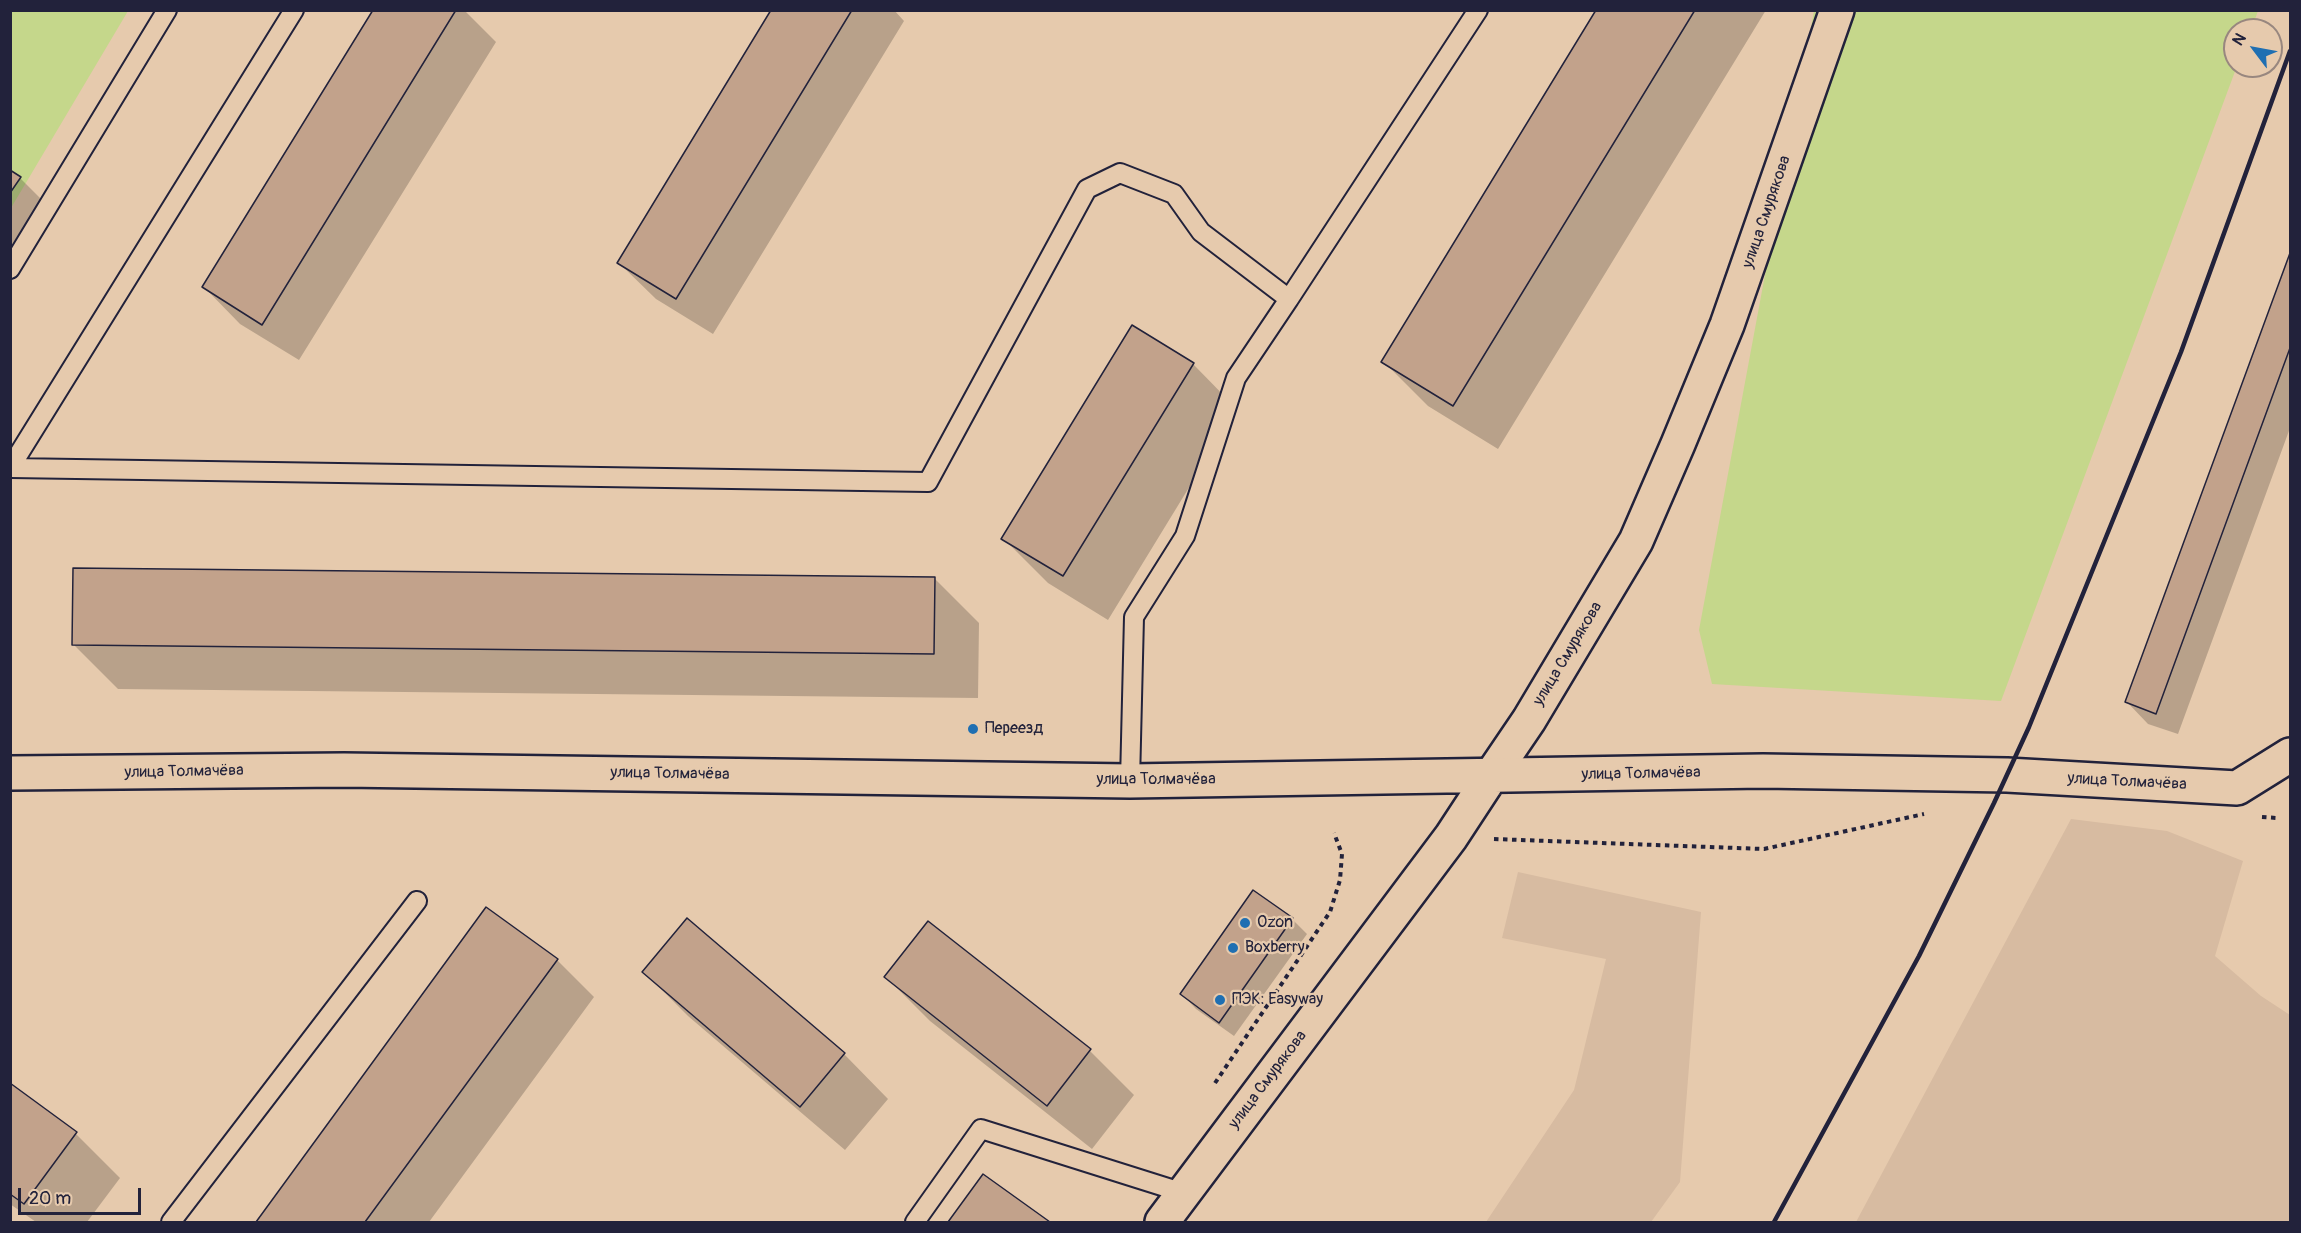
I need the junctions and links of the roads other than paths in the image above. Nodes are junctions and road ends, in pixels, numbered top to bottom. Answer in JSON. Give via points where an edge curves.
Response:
{"nodes":[{"id":1,"x":167,"y":10,"type":"edge"},
{"id":2,"x":294,"y":10,"type":"edge"},
{"id":3,"x":1479,"y":10,"type":"edge"},
{"id":4,"x":1837,"y":10,"type":"edge"},
{"id":5,"x":10,"y":269,"type":"edge"},
{"id":6,"x":1289,"y":299,"type":"junction"},
{"id":7,"x":11,"y":468,"type":"edge"},
{"id":8,"x":2290,"y":755,"type":"edge"},
{"id":9,"x":10,"y":773,"type":"edge"},
{"id":10,"x":1491,"y":776,"type":"junction"},
{"id":11,"x":1130,"y":781,"type":"junction"},
{"id":12,"x":417,"y":901,"type":"dead end"},
{"id":13,"x":1184,"y":1192,"type":"junction"},
{"id":14,"x":171,"y":1222,"type":"edge"},
{"id":15,"x":915,"y":1222,"type":"edge"},
{"id":16,"x":1162,"y":1222,"type":"edge"}],
"edges":[{"from":1,"to":5,"type":"lane"},
{"from":2,"to":7,"type":"lane"},
{"from":3,"to":6,"type":"lane"},
{"from":4,"to":10,"type":"street","name":"улица Смурякова","via":[[1727,325],[1635,541],[1529,720]]},
{"from":6,"to":7,"type":"lane","via":[[1201,232],[1174,194],[1120,173],[1087,189],[928,482]]},
{"from":6,"to":11,"type":"lane","via":[[1236,378],[1185,536],[1134,617]]},
{"from":8,"to":10,"type":"street","name":"улица Толмачёва","via":[[2237,788],[1986,774],[1762,771]]},
{"from":9,"to":11,"type":"street","name":"улица Толмачёва","via":[[344,770]]},
{"from":10,"to":11,"type":"street","name":"улица Толмачёва"},
{"from":10,"to":13,"type":"street","name":"улица Смурякова","via":[[1451,837]]},
{"from":12,"to":14,"type":"lane"},
{"from":13,"to":15,"type":"lane","via":[[981,1129]]},
{"from":13,"to":16,"type":"street","name":"улица Смурякова"}]}
